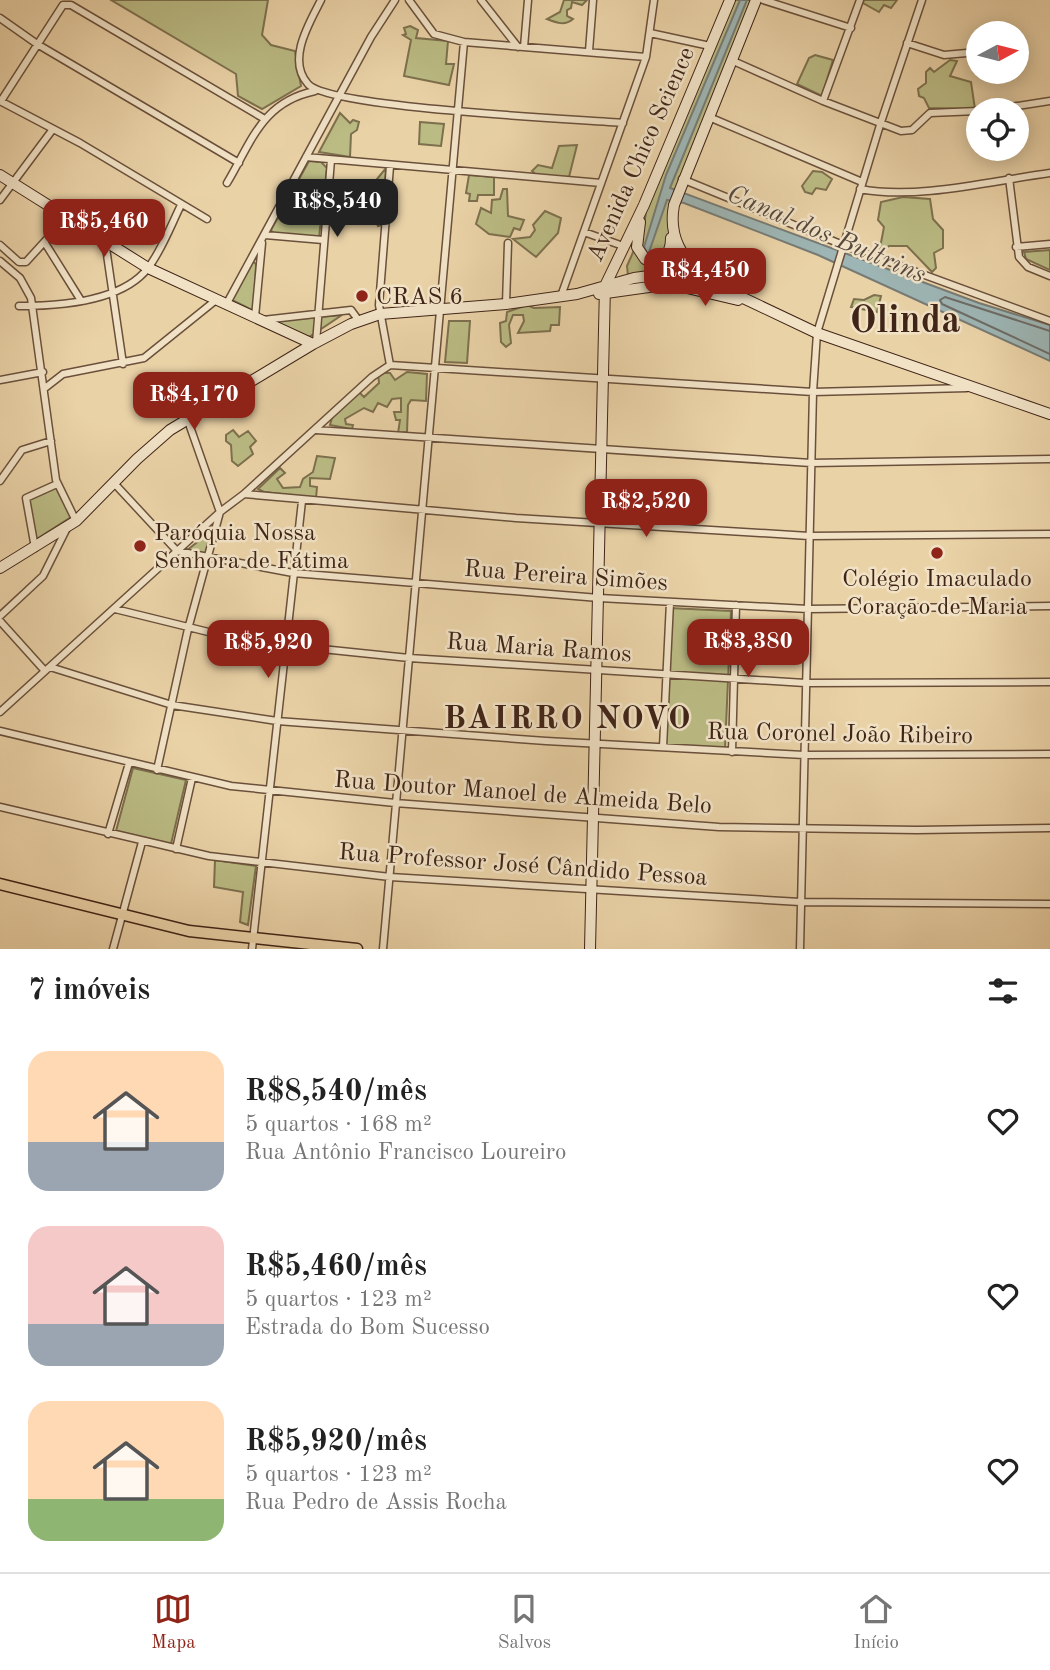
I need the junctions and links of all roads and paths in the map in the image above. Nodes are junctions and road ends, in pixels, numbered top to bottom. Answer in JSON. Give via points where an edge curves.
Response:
{"nodes":[{"id":1,"x":321,"y":0,"type":"edge"},
{"id":2,"x":395,"y":0,"type":"edge"},
{"id":3,"x":409,"y":0,"type":"edge"},
{"id":4,"x":481,"y":0,"type":"edge"},
{"id":5,"x":528,"y":0,"type":"edge"},
{"id":6,"x":593,"y":0,"type":"edge"},
{"id":7,"x":654,"y":0,"type":"edge"},
{"id":8,"x":730,"y":0,"type":"edge"},
{"id":9,"x":756,"y":0,"type":"edge"},
{"id":10,"x":763,"y":0,"type":"edge"},
{"id":11,"x":860,"y":0,"type":"edge"},
{"id":12,"x":922,"y":0,"type":"edge"},
{"id":13,"x":0,"y":18,"type":"edge"},
{"id":14,"x":851,"y":27,"type":"junction"},
{"id":15,"x":650,"y":33,"type":"junction"},
{"id":16,"x":464,"y":42,"type":"junction"},
{"id":17,"x":906,"y":43,"type":"junction"},
{"id":18,"x":37,"y":44,"type":"junction"},
{"id":19,"x":710,"y":46,"type":"junction"},
{"id":20,"x":521,"y":47,"type":"junction"},
{"id":21,"x":589,"y":51,"type":"junction"},
{"id":22,"x":966,"y":53,"type":"edge"},
{"id":23,"x":646,"y":57,"type":"junction"},
{"id":24,"x":731,"y":60,"type":"junction"},
{"id":25,"x":315,"y":91,"type":"junction"},
{"id":26,"x":340,"y":99,"type":"junction"},
{"id":27,"x":0,"y":101,"type":"edge"},
{"id":28,"x":823,"y":101,"type":"junction"},
{"id":29,"x":1050,"y":101,"type":"edge"},
{"id":30,"x":1029,"y":104,"type":"edge"},
{"id":31,"x":457,"y":110,"type":"junction"},
{"id":32,"x":966,"y":111,"type":"edge"},
{"id":33,"x":709,"y":117,"type":"junction"},
{"id":34,"x":263,"y":118,"type":"junction"},
{"id":35,"x":623,"y":123,"type":"junction"},
{"id":36,"x":880,"y":125,"type":"junction"},
{"id":37,"x":53,"y":129,"type":"junction"},
{"id":38,"x":306,"y":157,"type":"junction"},
{"id":39,"x":331,"y":160,"type":"junction"},
{"id":40,"x":239,"y":163,"type":"junction"},
{"id":41,"x":390,"y":166,"type":"junction"},
{"id":42,"x":451,"y":172,"type":"junction"},
{"id":43,"x":1050,"y":173,"type":"edge"},
{"id":44,"x":0,"y":176,"type":"edge"},
{"id":45,"x":1009,"y":178,"type":"junction"},
{"id":46,"x":227,"y":183,"type":"dead end"},
{"id":47,"x":601,"y":183,"type":"junction"},
{"id":48,"x":15,"y":184,"type":"junction"},
{"id":49,"x":680,"y":184,"type":"junction"},
{"id":50,"x":861,"y":186,"type":"junction"},
{"id":51,"x":0,"y":200,"type":"edge"},
{"id":52,"x":181,"y":205,"type":"junction"},
{"id":53,"x":644,"y":205,"type":"junction"},
{"id":54,"x":66,"y":218,"type":"junction"},
{"id":55,"x":206,"y":219,"type":"dead end"},
{"id":56,"x":671,"y":227,"type":"junction"},
{"id":57,"x":584,"y":232,"type":"junction"},
{"id":58,"x":264,"y":237,"type":"junction"},
{"id":59,"x":323,"y":240,"type":"junction"},
{"id":60,"x":105,"y":241,"type":"junction"},
{"id":61,"x":44,"y":243,"type":"junction"},
{"id":62,"x":508,"y":243,"type":"dead end"},
{"id":63,"x":676,"y":244,"type":"junction"},
{"id":64,"x":1050,"y":244,"type":"edge"},
{"id":65,"x":0,"y":245,"type":"edge"},
{"id":66,"x":623,"y":246,"type":"junction"},
{"id":67,"x":842,"y":246,"type":"junction"},
{"id":68,"x":1016,"y":247,"type":"junction"},
{"id":69,"x":0,"y":261,"type":"edge"},
{"id":70,"x":148,"y":268,"type":"junction"},
{"id":71,"x":679,"y":272,"type":"junction"},
{"id":72,"x":1050,"y":276,"type":"edge"},
{"id":73,"x":704,"y":281,"type":"junction"},
{"id":74,"x":670,"y":284,"type":"junction"},
{"id":75,"x":605,"y":289,"type":"junction"},
{"id":76,"x":111,"y":293,"type":"junction"},
{"id":77,"x":561,"y":296,"type":"junction"},
{"id":78,"x":80,"y":299,"type":"junction"},
{"id":79,"x":221,"y":302,"type":"junction"},
{"id":80,"x":746,"y":302,"type":"junction"},
{"id":81,"x":506,"y":304,"type":"junction"},
{"id":82,"x":19,"y":306,"type":"dead end"},
{"id":83,"x":33,"y":306,"type":"junction"},
{"id":84,"x":439,"y":311,"type":"junction"},
{"id":85,"x":316,"y":314,"type":"junction"},
{"id":86,"x":380,"y":314,"type":"junction"},
{"id":87,"x":258,"y":319,"type":"junction"},
{"id":88,"x":359,"y":321,"type":"junction"},
{"id":89,"x":1050,"y":321,"type":"edge"},
{"id":90,"x":817,"y":333,"type":"junction"},
{"id":91,"x":314,"y":343,"type":"junction"},
{"id":92,"x":123,"y":364,"type":"junction"},
{"id":93,"x":390,"y":365,"type":"junction"},
{"id":94,"x":434,"y":368,"type":"junction"},
{"id":95,"x":43,"y":372,"type":"junction"},
{"id":96,"x":602,"y":379,"type":"junction"},
{"id":97,"x":0,"y":380,"type":"edge"},
{"id":98,"x":45,"y":388,"type":"junction"},
{"id":99,"x":970,"y":388,"type":"junction"},
{"id":100,"x":813,"y":392,"type":"junction"},
{"id":101,"x":1050,"y":414,"type":"edge"},
{"id":102,"x":187,"y":418,"type":"junction"},
{"id":103,"x":316,"y":430,"type":"junction"},
{"id":104,"x":429,"y":438,"type":"junction"},
{"id":105,"x":51,"y":441,"type":"junction"},
{"id":106,"x":602,"y":447,"type":"junction"},
{"id":107,"x":1050,"y":459,"type":"edge"},
{"id":108,"x":811,"y":463,"type":"junction"},
{"id":109,"x":0,"y":481,"type":"edge"},
{"id":110,"x":113,"y":482,"type":"junction"},
{"id":111,"x":57,"y":484,"type":"junction"},
{"id":112,"x":244,"y":494,"type":"junction"},
{"id":113,"x":302,"y":500,"type":"junction"},
{"id":114,"x":421,"y":510,"type":"junction"},
{"id":115,"x":220,"y":512,"type":"junction"},
{"id":116,"x":76,"y":521,"type":"junction"},
{"id":117,"x":601,"y":523,"type":"junction"},
{"id":118,"x":67,"y":528,"type":"junction"},
{"id":119,"x":1050,"y":534,"type":"edge"},
{"id":120,"x":810,"y":536,"type":"junction"},
{"id":121,"x":36,"y":548,"type":"junction"},
{"id":122,"x":177,"y":551,"type":"junction"},
{"id":123,"x":209,"y":556,"type":"junction"},
{"id":124,"x":0,"y":568,"type":"edge"},
{"id":125,"x":292,"y":573,"type":"junction"},
{"id":126,"x":415,"y":584,"type":"junction"},
{"id":127,"x":599,"y":598,"type":"junction"},
{"id":128,"x":670,"y":601,"type":"junction"},
{"id":129,"x":736,"y":605,"type":"junction"},
{"id":130,"x":1050,"y":606,"type":"edge"},
{"id":131,"x":808,"y":608,"type":"junction"},
{"id":132,"x":115,"y":609,"type":"junction"},
{"id":133,"x":0,"y":618,"type":"edge"},
{"id":134,"x":188,"y":629,"type":"junction"},
{"id":135,"x":286,"y":646,"type":"junction"},
{"id":136,"x":409,"y":658,"type":"junction"},
{"id":137,"x":48,"y":669,"type":"junction"},
{"id":138,"x":596,"y":671,"type":"junction"},
{"id":139,"x":666,"y":674,"type":"junction"},
{"id":140,"x":735,"y":678,"type":"junction"},
{"id":141,"x":1050,"y":682,"type":"edge"},
{"id":142,"x":805,"y":683,"type":"junction"},
{"id":143,"x":172,"y":705,"type":"junction"},
{"id":144,"x":0,"y":712,"type":"edge"},
{"id":145,"x":277,"y":720,"type":"junction"},
{"id":146,"x":0,"y":731,"type":"edge"},
{"id":147,"x":402,"y":731,"type":"junction"},
{"id":148,"x":594,"y":744,"type":"junction"},
{"id":149,"x":663,"y":747,"type":"junction"},
{"id":150,"x":732,"y":751,"type":"junction"},
{"id":151,"x":1050,"y":754,"type":"edge"},
{"id":152,"x":804,"y":755,"type":"junction"},
{"id":153,"x":129,"y":763,"type":"junction"},
{"id":154,"x":157,"y":770,"type":"junction"},
{"id":155,"x":192,"y":778,"type":"junction"},
{"id":156,"x":270,"y":792,"type":"junction"},
{"id":157,"x":395,"y":803,"type":"junction"},
{"id":158,"x":1,"y":808,"type":"edge"},
{"id":159,"x":593,"y":816,"type":"junction"},
{"id":160,"x":0,"y":817,"type":"edge"},
{"id":161,"x":801,"y":827,"type":"junction"},
{"id":162,"x":1050,"y":828,"type":"edge"},
{"id":163,"x":108,"y":834,"type":"junction"},
{"id":164,"x":142,"y":842,"type":"junction"},
{"id":165,"x":176,"y":849,"type":"junction"},
{"id":166,"x":261,"y":863,"type":"junction"},
{"id":167,"x":390,"y":877,"type":"junction"},
{"id":168,"x":0,"y":884,"type":"edge"},
{"id":169,"x":592,"y":887,"type":"junction"},
{"id":170,"x":800,"y":902,"type":"junction"},
{"id":171,"x":1050,"y":904,"type":"edge"},
{"id":172,"x":122,"y":915,"type":"junction"},
{"id":173,"x":253,"y":945,"type":"edge"},
{"id":174,"x":113,"y":949,"type":"edge"},
{"id":175,"x":357,"y":949,"type":"edge"},
{"id":176,"x":383,"y":949,"type":"edge"},
{"id":177,"x":590,"y":949,"type":"edge"},
{"id":178,"x":800,"y":949,"type":"edge"}],
"edges":[{"from":1,"to":25,"type":"street","via":[[300,50],[303,78]]},
{"from":2,"to":26,"type":"street"},
{"from":3,"to":16,"type":"street","via":[[435,34]]},
{"from":4,"to":20,"type":"street"},
{"from":5,"to":20,"type":"street"},
{"from":6,"to":21,"type":"street"},
{"from":7,"to":15,"type":"street"},
{"from":8,"to":19,"type":"main road","name":"Avenida Chico Science"},
{"from":9,"to":24,"type":"main road","name":"Avenida Chico Science"},
{"from":10,"to":14,"type":"street"},
{"from":11,"to":14,"type":"street"},
{"from":12,"to":17,"type":"street"},
{"from":13,"to":18,"type":"street"},
{"from":14,"to":28,"type":"street"},
{"from":15,"to":19,"type":"street"},
{"from":15,"to":23,"type":"street"},
{"from":16,"to":20,"type":"street"},
{"from":16,"to":31,"type":"street"},
{"from":17,"to":22,"type":"street","via":[[944,55]]},
{"from":17,"to":36,"type":"street"},
{"from":18,"to":27,"type":"street"},
{"from":18,"to":34,"type":"street","via":[[64,5],[76,7]]},
{"from":18,"to":40,"type":"street"},
{"from":19,"to":53,"type":"main road","name":"Avenida Chico Science"},
{"from":20,"to":21,"type":"street"},
{"from":21,"to":23,"type":"street"},
{"from":23,"to":35,"type":"street"},
{"from":24,"to":28,"type":"street"},
{"from":24,"to":33,"type":"main road","name":"Avenida Chico Science"},
{"from":25,"to":26,"type":"street"},
{"from":25,"to":34,"type":"street","via":[[286,100]]},
{"from":26,"to":31,"type":"street"},
{"from":26,"to":38,"type":"street"},
{"from":27,"to":37,"type":"street"},
{"from":28,"to":36,"type":"street"},
{"from":29,"to":30,"type":"street"},
{"from":31,"to":35,"type":"street"},
{"from":31,"to":42,"type":"street"},
{"from":32,"to":36,"type":"street","via":[[928,113],[909,131]]},
{"from":33,"to":49,"type":"main road","name":"Avenida Chico Science"},
{"from":33,"to":50,"type":"street"},
{"from":34,"to":40,"type":"street"},
{"from":35,"to":47,"type":"street"},
{"from":36,"to":50,"type":"street"},
{"from":37,"to":48,"type":"street"},
{"from":37,"to":52,"type":"street"},
{"from":38,"to":39,"type":"street"},
{"from":38,"to":58,"type":"street"},
{"from":39,"to":41,"type":"street"},
{"from":39,"to":59,"type":"street"},
{"from":40,"to":46,"type":"street"},
{"from":41,"to":42,"type":"street"},
{"from":41,"to":86,"type":"street"},
{"from":42,"to":47,"type":"street"},
{"from":42,"to":84,"type":"street"},
{"from":43,"to":45,"type":"street"},
{"from":44,"to":48,"type":"main road"},
{"from":45,"to":50,"type":"street","via":[[881,193]]},
{"from":45,"to":68,"type":"street"},
{"from":47,"to":57,"type":"street"},
{"from":48,"to":51,"type":"street"},
{"from":48,"to":54,"type":"main road"},
{"from":49,"to":56,"type":"main road","name":"Avenida Chico Science"},
{"from":49,"to":67,"type":"street"},
{"from":50,"to":67,"type":"street"},
{"from":52,"to":55,"type":"street"},
{"from":52,"to":70,"type":"street"},
{"from":53,"to":56,"type":"main road","via":[[637,236],[642,257],[656,261],[666,255],[671,247]]},
{"from":53,"to":66,"type":"main road","name":"Avenida Chico Science"},
{"from":54,"to":60,"type":"main road"},
{"from":54,"to":61,"type":"street"},
{"from":56,"to":63,"type":"main road","name":"Avenida Chico Science"},
{"from":57,"to":66,"type":"street"},
{"from":57,"to":77,"type":"street"},
{"from":58,"to":59,"type":"street"},
{"from":58,"to":79,"type":"street"},
{"from":58,"to":87,"type":"street"},
{"from":59,"to":85,"type":"street"},
{"from":60,"to":70,"type":"main road"},
{"from":60,"to":76,"type":"street"},
{"from":61,"to":65,"type":"street","via":[[24,263]]},
{"from":61,"to":78,"type":"street"},
{"from":62,"to":81,"type":"street"},
{"from":63,"to":71,"type":"main road"},
{"from":63,"to":73,"type":"main road","name":"Avenida Chico Science"},
{"from":64,"to":68,"type":"street"},
{"from":66,"to":75,"type":"main road","name":"Avenida Chico Science"},
{"from":67,"to":89,"type":"street"},
{"from":67,"to":90,"type":"street"},
{"from":68,"to":72,"type":"street","via":[[1023,263]]},
{"from":69,"to":83,"type":"street","via":[[23,282]]},
{"from":70,"to":76,"type":"street"},
{"from":70,"to":79,"type":"main road"},
{"from":71,"to":73,"type":"main road"},
{"from":71,"to":74,"type":"main road"},
{"from":71,"to":75,"type":"main road"},
{"from":73,"to":80,"type":"main road"},
{"from":74,"to":75,"type":"main road"},
{"from":74,"to":80,"type":"main road"},
{"from":75,"to":77,"type":"main road"},
{"from":75,"to":96,"type":"main road"},
{"from":76,"to":78,"type":"street"},
{"from":76,"to":92,"type":"street"},
{"from":77,"to":81,"type":"main road"},
{"from":78,"to":83,"type":"street"},
{"from":79,"to":87,"type":"main road"},
{"from":79,"to":92,"type":"street","via":[[150,354]]},
{"from":80,"to":90,"type":"main road"},
{"from":81,"to":84,"type":"main road"},
{"from":82,"to":83,"type":"street"},
{"from":83,"to":95,"type":"street"},
{"from":84,"to":86,"type":"main road"},
{"from":84,"to":94,"type":"street"},
{"from":85,"to":87,"type":"street"},
{"from":85,"to":88,"type":"street","via":[[351,310]]},
{"from":85,"to":91,"type":"street"},
{"from":86,"to":88,"type":"main road"},
{"from":86,"to":93,"type":"street"},
{"from":87,"to":91,"type":"main road"},
{"from":88,"to":91,"type":"main road"},
{"from":90,"to":99,"type":"main road"},
{"from":90,"to":100,"type":"street"},
{"from":91,"to":102,"type":"main road"},
{"from":92,"to":98,"type":"street","via":[[63,374]]},
{"from":93,"to":94,"type":"street"},
{"from":93,"to":103,"type":"street"},
{"from":94,"to":96,"type":"street"},
{"from":94,"to":104,"type":"street"},
{"from":95,"to":97,"type":"street"},
{"from":95,"to":98,"type":"street"},
{"from":96,"to":100,"type":"street"},
{"from":96,"to":106,"type":"main road"},
{"from":98,"to":105,"type":"street"},
{"from":99,"to":100,"type":"street"},
{"from":99,"to":101,"type":"main road"},
{"from":100,"to":108,"type":"street"},
{"from":102,"to":110,"type":"main road"},
{"from":102,"to":115,"type":"street"},
{"from":103,"to":104,"type":"street"},
{"from":103,"to":112,"type":"street"},
{"from":104,"to":106,"type":"street"},
{"from":104,"to":114,"type":"street"},
{"from":105,"to":109,"type":"street","via":[[22,450]]},
{"from":105,"to":111,"type":"street"},
{"from":106,"to":108,"type":"street"},
{"from":106,"to":117,"type":"main road"},
{"from":107,"to":108,"type":"street"},
{"from":108,"to":120,"type":"street"},
{"from":110,"to":116,"type":"main road"},
{"from":110,"to":122,"type":"street"},
{"from":111,"to":116,"type":"street"},
{"from":111,"to":121,"type":"street","via":[[26,498]]},
{"from":112,"to":113,"type":"street"},
{"from":112,"to":115,"type":"street"},
{"from":113,"to":114,"type":"street"},
{"from":113,"to":125,"type":"street"},
{"from":114,"to":117,"type":"street"},
{"from":114,"to":126,"type":"street"},
{"from":115,"to":122,"type":"street"},
{"from":115,"to":123,"type":"street"},
{"from":116,"to":118,"type":"main road"},
{"from":117,"to":120,"type":"street"},
{"from":117,"to":127,"type":"main road"},
{"from":118,"to":121,"type":"main road"},
{"from":118,"to":133,"type":"street","via":[[43,576]]},
{"from":119,"to":120,"type":"street"},
{"from":120,"to":131,"type":"street"},
{"from":121,"to":124,"type":"main road"},
{"from":122,"to":123,"type":"street","name":"Rua Pereira Simões"},
{"from":122,"to":132,"type":"street"},
{"from":123,"to":125,"type":"street","name":"Rua Pereira Simões"},
{"from":123,"to":134,"type":"street"},
{"from":125,"to":126,"type":"street","name":"Rua Pereira Simões"},
{"from":125,"to":135,"type":"street"},
{"from":126,"to":127,"type":"street","name":"Rua Pereira Simões"},
{"from":126,"to":136,"type":"street"},
{"from":127,"to":128,"type":"street","name":"Rua Pereira Simões"},
{"from":127,"to":138,"type":"main road"},
{"from":128,"to":129,"type":"street","name":"Rua Pereira Simões"},
{"from":128,"to":139,"type":"street"},
{"from":129,"to":131,"type":"street","name":"Rua Pereira Simões"},
{"from":129,"to":140,"type":"street"},
{"from":130,"to":131,"type":"street","name":"Rua Pereira Simões"},
{"from":131,"to":142,"type":"street"},
{"from":132,"to":134,"type":"street","name":"Rua Maria Ramos"},
{"from":132,"to":137,"type":"street"},
{"from":133,"to":137,"type":"street"},
{"from":134,"to":135,"type":"street","name":"Rua Maria Ramos"},
{"from":134,"to":143,"type":"street"},
{"from":135,"to":136,"type":"street","name":"Rua Maria Ramos"},
{"from":135,"to":145,"type":"street"},
{"from":136,"to":138,"type":"street","name":"Rua Maria Ramos"},
{"from":136,"to":147,"type":"street"},
{"from":137,"to":143,"type":"street","name":"Rua Coronel João Ribeiro"},
{"from":137,"to":144,"type":"street"},
{"from":138,"to":139,"type":"street","name":"Rua Maria Ramos"},
{"from":138,"to":148,"type":"main road"},
{"from":139,"to":140,"type":"street","name":"Rua Maria Ramos"},
{"from":139,"to":149,"type":"street"},
{"from":140,"to":142,"type":"street","name":"Rua Maria Ramos"},
{"from":140,"to":150,"type":"street"},
{"from":141,"to":142,"type":"street","name":"Rua Maria Ramos"},
{"from":142,"to":152,"type":"street"},
{"from":143,"to":145,"type":"street","name":"Rua Coronel João Ribeiro"},
{"from":143,"to":154,"type":"street"},
{"from":145,"to":147,"type":"street","name":"Rua Coronel João Ribeiro"},
{"from":145,"to":156,"type":"street"},
{"from":146,"to":153,"type":"street","name":"Rua Doutor Manoel de Almeida Belo"},
{"from":147,"to":148,"type":"street","name":"Rua Coronel João Ribeiro"},
{"from":147,"to":157,"type":"street"},
{"from":148,"to":149,"type":"street","name":"Rua Coronel João Ribeiro"},
{"from":148,"to":159,"type":"main road"},
{"from":149,"to":150,"type":"street","name":"Rua Coronel João Ribeiro"},
{"from":150,"to":152,"type":"street","name":"Rua Coronel João Ribeiro"},
{"from":151,"to":152,"type":"street","name":"Rua Coronel João Ribeiro"},
{"from":152,"to":161,"type":"street"},
{"from":153,"to":154,"type":"street","name":"Rua Doutor Manoel de Almeida Belo"},
{"from":153,"to":163,"type":"street"},
{"from":154,"to":155,"type":"street","name":"Rua Doutor Manoel de Almeida Belo"},
{"from":155,"to":156,"type":"street","name":"Rua Doutor Manoel de Almeida Belo"},
{"from":155,"to":165,"type":"street"},
{"from":156,"to":157,"type":"street","name":"Rua Doutor Manoel de Almeida Belo"},
{"from":156,"to":166,"type":"street"},
{"from":157,"to":159,"type":"street","name":"Rua Doutor Manoel de Almeida Belo"},
{"from":157,"to":167,"type":"street"},
{"from":158,"to":160,"type":"street"},
{"from":158,"to":163,"type":"street","name":"Rua Professor José Cândido Pessoa"},
{"from":159,"to":161,"type":"street","name":"Rua Doutor Manoel de Almeida Belo","via":[[719,827]]},
{"from":159,"to":169,"type":"main road"},
{"from":161,"to":162,"type":"street","name":"Rua Doutor Manoel de Almeida Belo"},
{"from":161,"to":170,"type":"street"},
{"from":163,"to":164,"type":"street","name":"Rua Professor José Cândido Pessoa"},
{"from":164,"to":165,"type":"street","name":"Rua Professor José Cândido Pessoa"},
{"from":164,"to":172,"type":"street"},
{"from":165,"to":166,"type":"street","name":"Rua Professor José Cândido Pessoa"},
{"from":166,"to":167,"type":"street","name":"Rua Professor José Cândido Pessoa"},
{"from":166,"to":173,"type":"street"},
{"from":167,"to":169,"type":"street","name":"Rua Professor José Cândido Pessoa"},
{"from":167,"to":176,"type":"street"},
{"from":168,"to":172,"type":"main road"},
{"from":169,"to":170,"type":"street","name":"Rua Professor José Cândido Pessoa"},
{"from":169,"to":177,"type":"main road"},
{"from":170,"to":171,"type":"street","name":"Rua Professor José Cândido Pessoa"},
{"from":170,"to":178,"type":"street"},
{"from":172,"to":173,"type":"main road"},
{"from":172,"to":174,"type":"street"},
{"from":173,"to":175,"type":"main road"}]}
